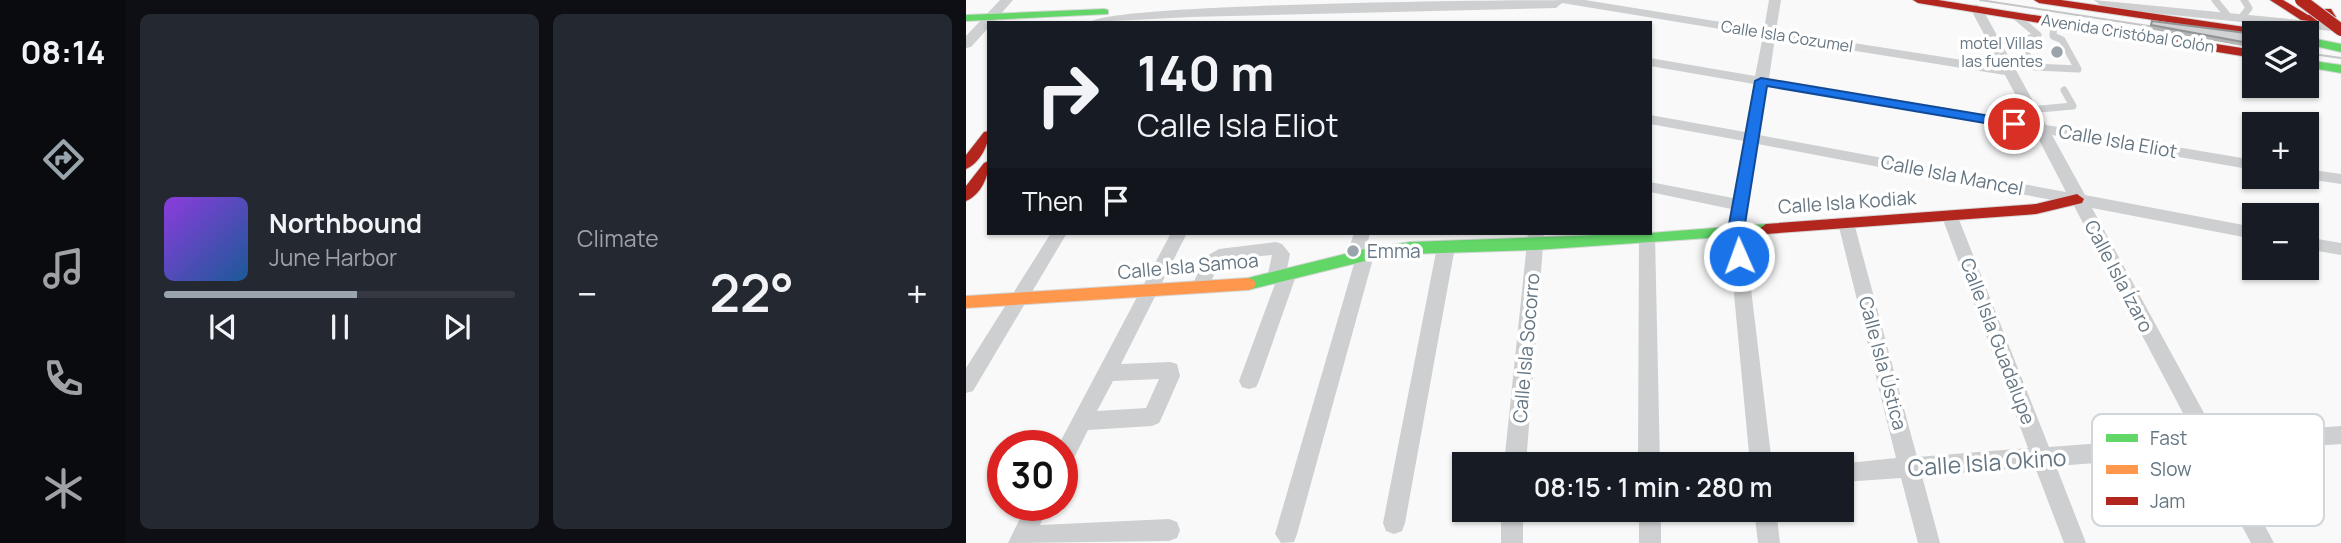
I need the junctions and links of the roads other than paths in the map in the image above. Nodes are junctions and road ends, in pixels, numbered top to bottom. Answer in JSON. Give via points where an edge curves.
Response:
{"nodes":[{"id":1,"x":1007,"y":0,"type":"edge"},
{"id":2,"x":1199,"y":0,"type":"edge"},
{"id":3,"x":1774,"y":0,"type":"edge"},
{"id":4,"x":1918,"y":0,"type":"edge"},
{"id":5,"x":2039,"y":0,"type":"edge"},
{"id":6,"x":2065,"y":0,"type":"edge"},
{"id":7,"x":2215,"y":0,"type":"edge"},
{"id":8,"x":2244,"y":0,"type":"edge"},
{"id":9,"x":2276,"y":0,"type":"edge"},
{"id":10,"x":1559,"y":1,"type":"edge"},
{"id":11,"x":2102,"y":4,"type":"edge"},
{"id":12,"x":1298,"y":5,"type":"edge"},
{"id":13,"x":1424,"y":5,"type":"junction"},
{"id":14,"x":1976,"y":8,"type":"junction"},
{"id":15,"x":2295,"y":11,"type":"edge"},
{"id":16,"x":2014,"y":14,"type":"junction"},
{"id":17,"x":1096,"y":15,"type":"edge"},
{"id":18,"x":2235,"y":16,"type":"junction"},
{"id":19,"x":2334,"y":16,"type":"edge"},
{"id":20,"x":966,"y":18,"type":"edge"},
{"id":21,"x":1188,"y":18,"type":"edge"},
{"id":22,"x":1028,"y":21,"type":"edge"},
{"id":23,"x":1290,"y":21,"type":"edge"},
{"id":24,"x":1419,"y":21,"type":"edge"},
{"id":25,"x":1555,"y":21,"type":"edge"},
{"id":26,"x":2054,"y":21,"type":"junction"},
{"id":27,"x":982,"y":25,"type":"edge"},
{"id":28,"x":2242,"y":29,"type":"edge"},
{"id":29,"x":2341,"y":29,"type":"edge"},
{"id":30,"x":1769,"y":34,"type":"junction"},
{"id":31,"x":2319,"y":40,"type":"edge"},
{"id":32,"x":2319,"y":42,"type":"edge"},
{"id":33,"x":2341,"y":43,"type":"edge"},
{"id":34,"x":966,"y":44,"type":"edge"},
{"id":35,"x":2341,"y":48,"type":"edge"},
{"id":36,"x":2242,"y":52,"type":"edge"},
{"id":37,"x":1652,"y":62,"type":"edge"},
{"id":38,"x":2319,"y":65,"type":"edge"},
{"id":39,"x":2341,"y":69,"type":"edge"},
{"id":40,"x":2010,"y":72,"type":"junction"},
{"id":41,"x":1761,"y":81,"type":"junction"},
{"id":42,"x":2064,"y":90,"type":"dead end"},
{"id":43,"x":2030,"y":110,"type":"junction"},
{"id":44,"x":1652,"y":119,"type":"edge"},
{"id":45,"x":2040,"y":128,"type":"junction"},
{"id":46,"x":1752,"y":137,"type":"junction"},
{"id":47,"x":987,"y":138,"type":"edge"},
{"id":48,"x":2242,"y":163,"type":"edge"},
{"id":49,"x":966,"y":164,"type":"edge"},
{"id":50,"x":987,"y":169,"type":"edge"},
{"id":51,"x":2319,"y":176,"type":"edge"},
{"id":52,"x":2341,"y":180,"type":"edge"},
{"id":53,"x":1652,"y":187,"type":"edge"},
{"id":54,"x":966,"y":196,"type":"edge"},
{"id":55,"x":2077,"y":199,"type":"junction"},
{"id":56,"x":1740,"y":205,"type":"junction"},
{"id":57,"x":1950,"y":216,"type":"junction"},
{"id":58,"x":1846,"y":223,"type":"junction"},
{"id":59,"x":1736,"y":230,"type":"junction"},
{"id":60,"x":2242,"y":231,"type":"edge"},
{"id":61,"x":1058,"y":235,"type":"edge"},
{"id":62,"x":1178,"y":235,"type":"edge"},
{"id":63,"x":1362,"y":235,"type":"edge"},
{"id":64,"x":1647,"y":236,"type":"junction"},
{"id":65,"x":1536,"y":238,"type":"edge"},
{"id":66,"x":2319,"y":246,"type":"edge"},
{"id":67,"x":1446,"y":247,"type":"junction"},
{"id":68,"x":2341,"y":250,"type":"edge"},
{"id":69,"x":1360,"y":257,"type":"junction"},
{"id":70,"x":1281,"y":277,"type":"junction"},
{"id":71,"x":1200,"y":288,"type":"junction"},
{"id":72,"x":1149,"y":291,"type":"junction"},
{"id":73,"x":1019,"y":299,"type":"junction"},
{"id":74,"x":966,"y":302,"type":"edge"},
{"id":75,"x":1106,"y":373,"type":"junction"},
{"id":76,"x":1249,"y":381,"type":"dead end"},
{"id":77,"x":966,"y":385,"type":"edge"},
{"id":78,"x":2194,"y":414,"type":"edge"},
{"id":79,"x":1082,"y":421,"type":"junction"},
{"id":80,"x":1077,"y":430,"type":"edge"},
{"id":81,"x":1516,"y":452,"type":"edge"},
{"id":82,"x":1649,"y":452,"type":"edge"},
{"id":83,"x":1759,"y":452,"type":"edge"},
{"id":84,"x":2092,"y":455,"type":"edge"},
{"id":85,"x":2043,"y":459,"type":"junction"},
{"id":86,"x":1910,"y":468,"type":"junction"},
{"id":87,"x":1854,"y":471,"type":"edge"},
{"id":88,"x":1030,"y":521,"type":"edge"},
{"id":89,"x":1512,"y":522,"type":"edge"},
{"id":90,"x":1650,"y":522,"type":"edge"},
{"id":91,"x":1767,"y":522,"type":"edge"},
{"id":92,"x":1394,"y":523,"type":"dead end"},
{"id":93,"x":2254,"y":526,"type":"edge"},
{"id":94,"x":1169,"y":530,"type":"dead end"},
{"id":95,"x":1286,"y":534,"type":"dead end"},
{"id":96,"x":1020,"y":540,"type":"edge"},
{"id":97,"x":1512,"y":543,"type":"edge"},
{"id":98,"x":1650,"y":543,"type":"edge"},
{"id":99,"x":1769,"y":543,"type":"edge"},
{"id":100,"x":1929,"y":543,"type":"edge"},
{"id":101,"x":2075,"y":543,"type":"edge"},
{"id":102,"x":2263,"y":543,"type":"edge"}],
"edges":[{"from":1,"to":27,"type":"street"},
{"from":2,"to":21,"type":"street"},
{"from":3,"to":30,"type":"street"},
{"from":4,"to":14,"type":"street","name":"Avenida Cristóbal Colón"},
{"from":5,"to":11,"type":"street"},
{"from":6,"to":11,"type":"street","name":"Avenida Cristóbal Colón"},
{"from":7,"to":18,"type":"lane"},
{"from":8,"to":18,"type":"lane","via":[[2249,8]]},
{"from":9,"to":15,"type":"street"},
{"from":10,"to":13,"type":"street","name":"Calle Isla Cozumel"},
{"from":10,"to":25,"type":"street"},
{"from":10,"to":30,"type":"street","name":"Calle Isla Cozumel"},
{"from":11,"to":15,"type":"street","name":"Avenida Cristóbal Colón"},
{"from":11,"to":18,"type":"street"},
{"from":11,"to":28,"type":"street"},
{"from":12,"to":13,"type":"street","name":"Calle Isla Cozumel"},
{"from":12,"to":21,"type":"street","name":"Calle Isla Cozumel"},
{"from":12,"to":23,"type":"street"},
{"from":13,"to":24,"type":"street"},
{"from":14,"to":16,"type":"street","name":"Avenida Cristóbal Colón"},
{"from":14,"to":40,"type":"street","name":"Calle Isla Ízaro"},
{"from":15,"to":18,"type":"street"},
{"from":15,"to":19,"type":"street"},
{"from":15,"to":19,"type":"street","name":"Avenida Cristóbal Colón","via":[[2327,20]]},
{"from":15,"to":29,"type":"street","bridge":true},
{"from":15,"to":29,"type":"street"},
{"from":16,"to":26,"type":"street","name":"Avenida Cristóbal Colón"},
{"from":16,"to":26,"type":"lane","via":[[2038,35],[2019,42],[2035,67],[2078,69],[2062,40],[2053,36]]},
{"from":17,"to":21,"type":"street","name":"Calle Isla Cozumel"},
{"from":17,"to":22,"type":"street","name":"Calle Isla Cozumel"},
{"from":20,"to":27,"type":"street","name":"Calle Isla Cozumel"},
{"from":26,"to":36,"type":"street","name":"Avenida Cristóbal Colón"},
{"from":27,"to":34,"type":"street"},
{"from":30,"to":40,"type":"street","name":"Calle Isla Cozumel"},
{"from":30,"to":41,"type":"street"},
{"from":31,"to":33,"type":"street"},
{"from":32,"to":35,"type":"street"},
{"from":37,"to":41,"type":"street","name":"Calle Isla Eliot"},
{"from":38,"to":39,"type":"street"},
{"from":40,"to":43,"type":"street","name":"Calle Isla Ízaro"},
{"from":41,"to":45,"type":"street","name":"Calle Isla Eliot"},
{"from":41,"to":46,"type":"street"},
{"from":42,"to":43,"type":"lane","via":[[2073,106]]},
{"from":43,"to":45,"type":"street","name":"Calle Isla Ízaro"},
{"from":44,"to":46,"type":"street","name":"Calle Isla Mancel"},
{"from":45,"to":48,"type":"street","name":"Calle Isla Eliot"},
{"from":45,"to":55,"type":"street","name":"Calle Isla Ízaro"},
{"from":46,"to":55,"type":"street","name":"Calle Isla Mancel"},
{"from":46,"to":56,"type":"street"},
{"from":47,"to":49,"type":"street"},
{"from":50,"to":54,"type":"street"},
{"from":51,"to":52,"type":"street"},
{"from":53,"to":56,"type":"street"},
{"from":55,"to":57,"type":"street","name":"Calle Isla Kodiak","via":[[2036,209]]},
{"from":55,"to":60,"type":"street","name":"Calle Isla Mancel"},
{"from":55,"to":78,"type":"street","name":"Calle Isla Ízaro"},
{"from":56,"to":59,"type":"street"},
{"from":57,"to":58,"type":"street","name":"Calle Isla Kodiak"},
{"from":57,"to":85,"type":"street","name":"Calle Isla Guadalupe"},
{"from":58,"to":59,"type":"street","name":"Calle Isla Kodiak"},
{"from":58,"to":86,"type":"street","name":"Calle Isla Ústica"},
{"from":59,"to":64,"type":"street","name":"Calle Isla Kodiak"},
{"from":59,"to":83,"type":"street"},
{"from":61,"to":73,"type":"street"},
{"from":62,"to":72,"type":"street"},
{"from":63,"to":69,"type":"street"},
{"from":64,"to":65,"type":"street","name":"Calle Isla Kodiak"},
{"from":64,"to":82,"type":"street"},
{"from":65,"to":67,"type":"street","name":"Calle Isla Samoa"},
{"from":65,"to":81,"type":"street","name":"Calle Isla Socorro"},
{"from":66,"to":68,"type":"street"},
{"from":67,"to":69,"type":"street","name":"Calle Isla Samoa"},
{"from":67,"to":92,"type":"street"},
{"from":69,"to":70,"type":"street","name":"Calle Isla Samoa"},
{"from":69,"to":95,"type":"street"},
{"from":70,"to":71,"type":"street","name":"Calle Isla Samoa"},
{"from":70,"to":71,"type":"street","via":[[1281,254],[1276,248],[1225,253],[1211,262]]},
{"from":70,"to":76,"type":"street"},
{"from":71,"to":72,"type":"street","name":"Calle Isla Samoa"},
{"from":72,"to":73,"type":"street","name":"Calle Isla Samoa"},
{"from":72,"to":75,"type":"street"},
{"from":73,"to":74,"type":"street","name":"Calle Isla Samoa"},
{"from":73,"to":77,"type":"street"},
{"from":75,"to":79,"type":"street"},
{"from":75,"to":79,"type":"street","via":[[1170,370],[1170,376],[1152,417]]},
{"from":79,"to":80,"type":"street"},
{"from":84,"to":85,"type":"street","name":"Calle Isla Okino"},
{"from":85,"to":86,"type":"street","name":"Calle Isla Okino"},
{"from":85,"to":101,"type":"street","name":"Calle Isla Guadalupe"},
{"from":86,"to":87,"type":"street","name":"Calle Isla Okino"},
{"from":86,"to":100,"type":"street","name":"Calle Isla Ústica"},
{"from":88,"to":96,"type":"street"},
{"from":89,"to":97,"type":"street"},
{"from":90,"to":98,"type":"street"},
{"from":91,"to":99,"type":"street"},
{"from":93,"to":102,"type":"street","name":"Calle Isla Ízaro"},
{"from":94,"to":96,"type":"street"}]}
